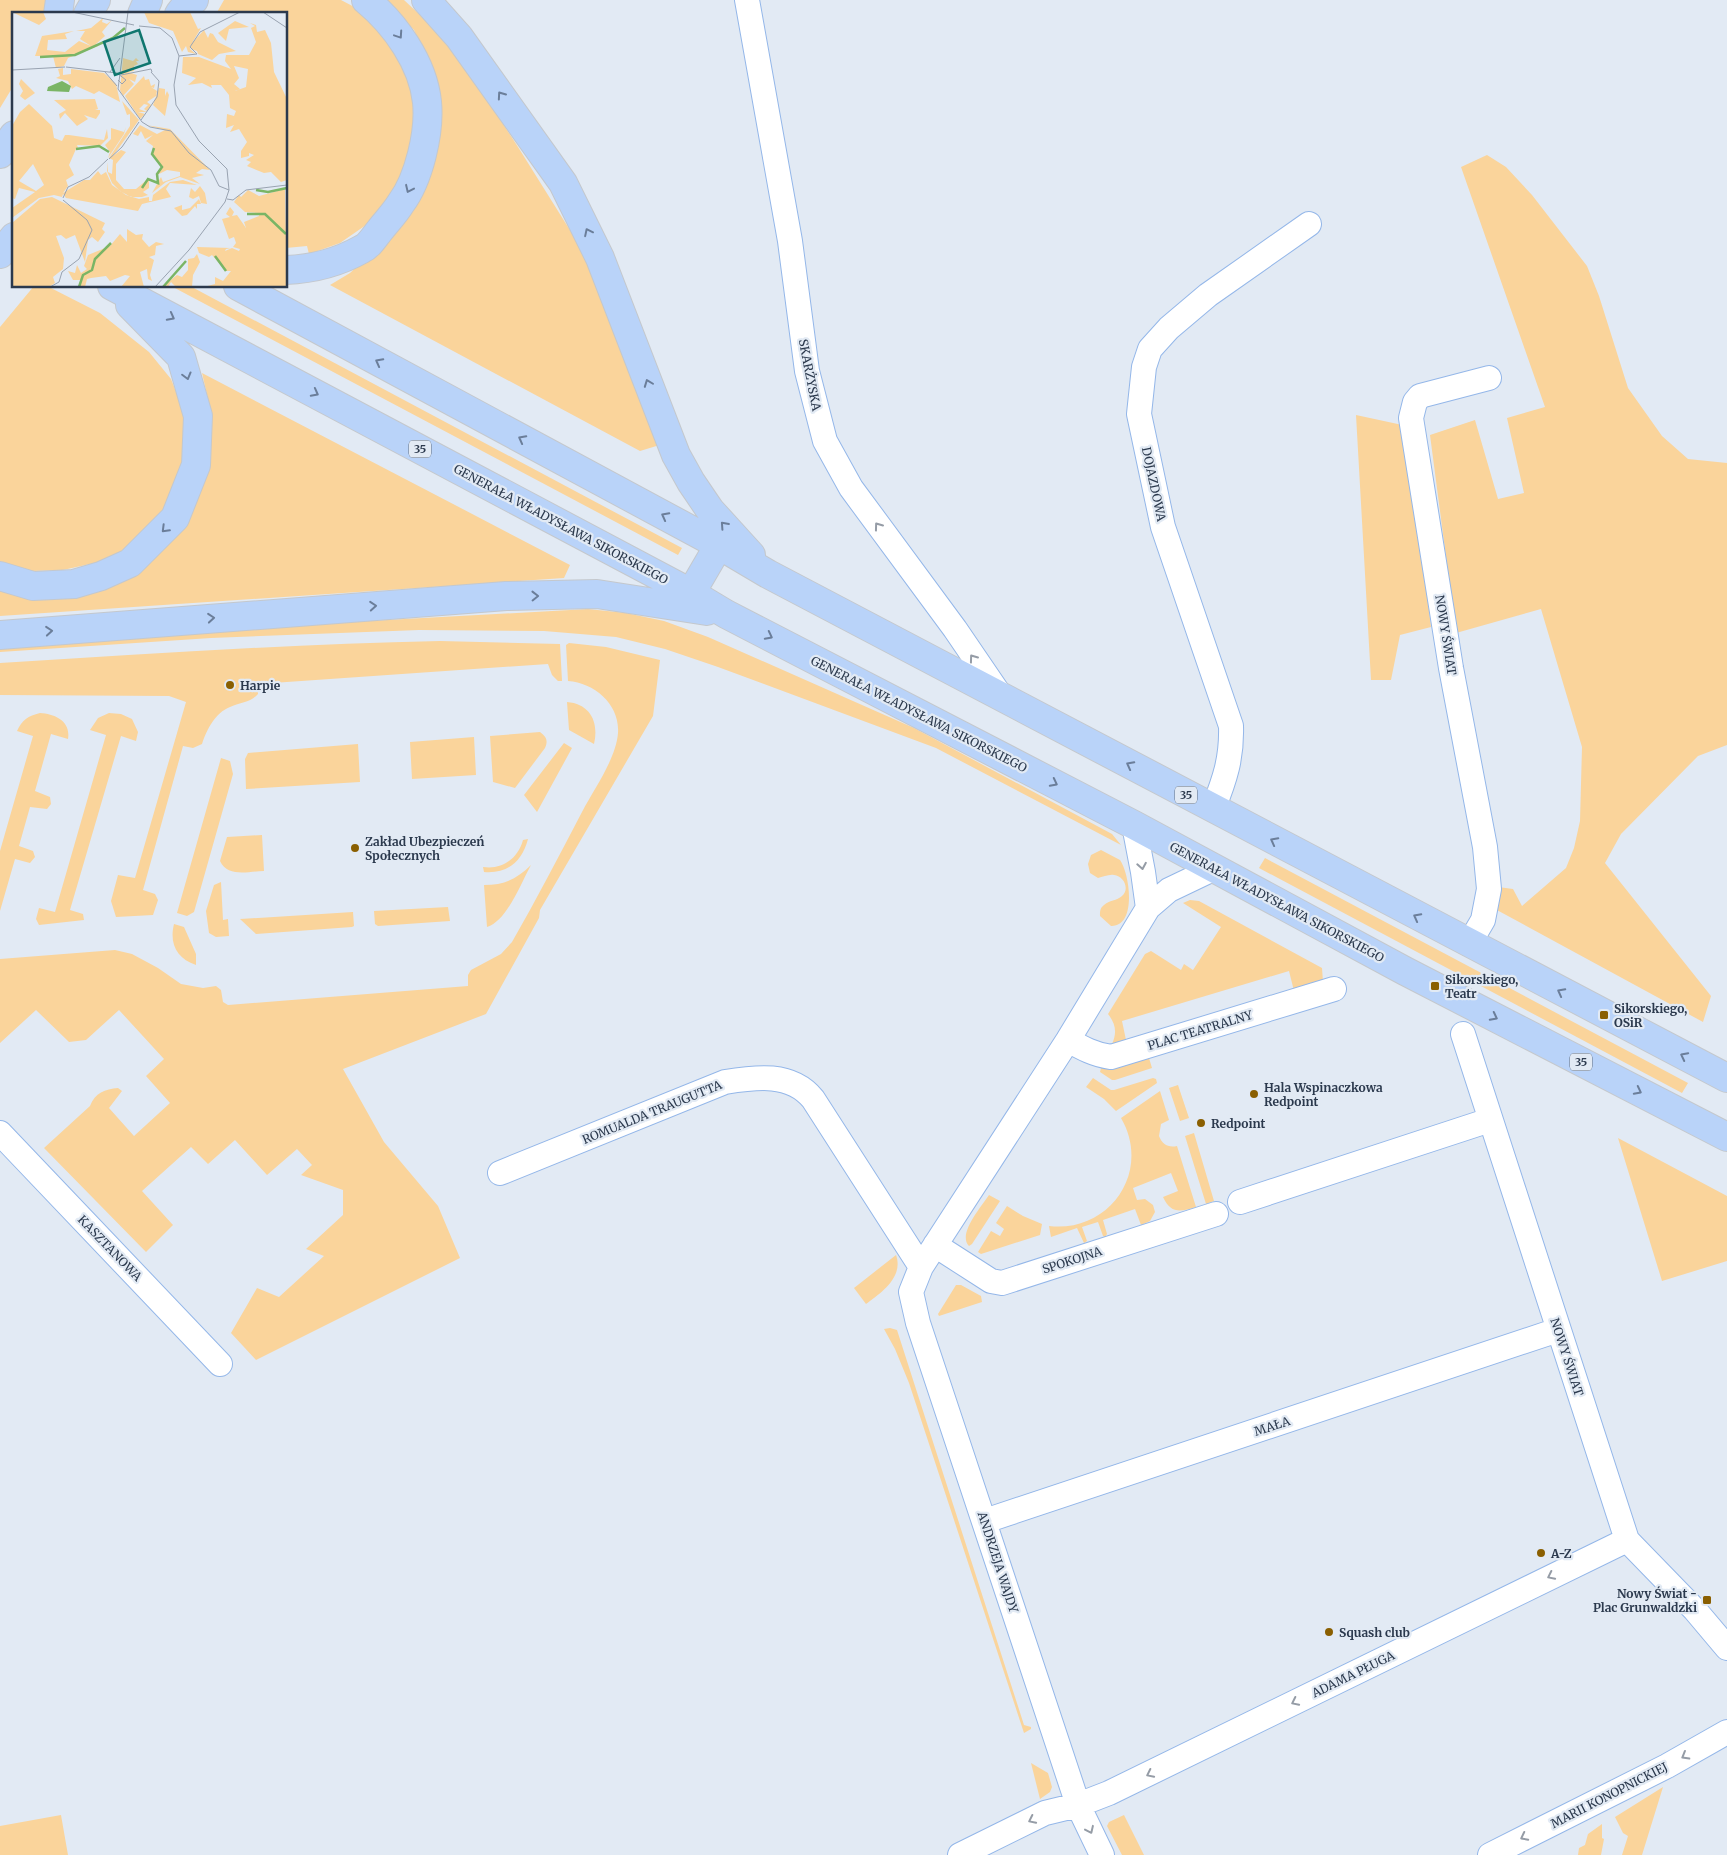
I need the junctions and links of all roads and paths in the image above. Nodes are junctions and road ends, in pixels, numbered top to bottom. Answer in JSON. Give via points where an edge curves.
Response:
{"nodes":[{"id":1,"x":96,"y":0,"type":"edge"},
{"id":2,"x":148,"y":0,"type":"edge"},
{"id":3,"x":194,"y":0,"type":"edge"},
{"id":4,"x":366,"y":0,"type":"edge"},
{"id":5,"x":426,"y":0,"type":"edge"},
{"id":6,"x":747,"y":0,"type":"edge"},
{"id":7,"x":89,"y":12,"type":"edge"},
{"id":8,"x":143,"y":12,"type":"edge"},
{"id":9,"x":181,"y":12,"type":"edge"},
{"id":10,"x":12,"y":138,"type":"edge"},
{"id":11,"x":0,"y":154,"type":"edge"},
{"id":12,"x":0,"y":159,"type":"edge"},
{"id":13,"x":12,"y":166,"type":"edge"},
{"id":14,"x":1309,"y":224,"type":"dead end"},
{"id":15,"x":0,"y":226,"type":"edge"},
{"id":16,"x":12,"y":234,"type":"edge"},
{"id":17,"x":12,"y":238,"type":"edge"},
{"id":18,"x":0,"y":254,"type":"edge"},
{"id":19,"x":288,"y":270,"type":"edge"},
{"id":20,"x":114,"y":288,"type":"edge"},
{"id":21,"x":116,"y":288,"type":"edge"},
{"id":22,"x":242,"y":288,"type":"edge"},
{"id":23,"x":1489,"y":378,"type":"dead end"},
{"id":24,"x":719,"y":545,"type":"junction"},
{"id":25,"x":768,"y":574,"type":"junction"},
{"id":26,"x":0,"y":576,"type":"edge"},
{"id":27,"x":691,"y":594,"type":"junction"},
{"id":28,"x":726,"y":614,"type":"junction"},
{"id":29,"x":0,"y":635,"type":"edge"},
{"id":30,"x":1002,"y":698,"type":"junction"},
{"id":31,"x":1213,"y":809,"type":"junction"},
{"id":32,"x":1134,"y":825,"type":"junction"},
{"id":33,"x":1215,"y":868,"type":"junction"},
{"id":34,"x":1148,"y":908,"type":"junction"},
{"id":35,"x":1470,"y":944,"type":"junction"},
{"id":36,"x":1334,"y":989,"type":"dead end"},
{"id":37,"x":1463,"y":1034,"type":"dead end"},
{"id":38,"x":1068,"y":1040,"type":"junction"},
{"id":39,"x":1727,"y":1078,"type":"edge"},
{"id":40,"x":1490,"y":1120,"type":"junction"},
{"id":41,"x":0,"y":1133,"type":"edge"},
{"id":42,"x":1727,"y":1137,"type":"edge"},
{"id":43,"x":500,"y":1173,"type":"dead end"},
{"id":44,"x":1240,"y":1202,"type":"dead end"},
{"id":45,"x":1216,"y":1214,"type":"dead end"},
{"id":46,"x":936,"y":1244,"type":"junction"},
{"id":47,"x":921,"y":1267,"type":"junction"},
{"id":48,"x":1558,"y":1330,"type":"junction"},
{"id":49,"x":220,"y":1364,"type":"dead end"},
{"id":50,"x":985,"y":1522,"type":"junction"},
{"id":51,"x":1627,"y":1540,"type":"junction"},
{"id":52,"x":1727,"y":1648,"type":"edge"},
{"id":53,"x":1727,"y":1732,"type":"edge"},
{"id":54,"x":1078,"y":1805,"type":"junction"},
{"id":55,"x":960,"y":1855,"type":"edge"},
{"id":56,"x":1102,"y":1855,"type":"edge"},
{"id":57,"x":1490,"y":1855,"type":"edge"}],
"edges":[{"from":1,"to":7,"type":"main road"},
{"from":2,"to":8,"type":"main road"},
{"from":3,"to":9,"type":"main road"},
{"from":4,"to":19,"type":"main road","one_way":true,"via":[[392,24],[406,44],[423,84],[427,102],[423,148],[402,202],[364,249],[325,265]]},
{"from":25,"to":5,"type":"main road","one_way":true,"via":[[710,510],[676,455],[600,258],[563,183],[459,37]]},
{"from":30,"to":6,"type":"street","name":"SKARŻYSKA","one_way":true,"via":[[851,488],[825,441],[807,371],[790,241]]},
{"from":10,"to":11,"type":"main road"},
{"from":12,"to":13,"type":"main road"},
{"from":14,"to":31,"type":"street","name":"DOJAZDOWA","via":[[1208,295],[1169,328],[1150,350],[1144,367],[1139,414],[1163,527],[1230,726],[1232,749],[1224,783]]},
{"from":15,"to":16,"type":"main road"},
{"from":17,"to":18,"type":"main road"},
{"from":20,"to":26,"type":"main road","one_way":true,"via":[[182,357],[198,416],[196,464],[175,518],[130,563],[101,576],[74,584],[33,586]]},
{"from":21,"to":27,"type":"main road","name":"GENERAŁA WŁADYSŁAWA SIKORSKIEGO","number":"35","one_way":true},
{"from":24,"to":22,"type":"main road","number":"35","one_way":true},
{"from":23,"to":35,"type":"street","name":"NOWY ŚWIAT","via":[[1420,396],[1411,418],[1485,846],[1489,888],[1483,920]]},
{"from":24,"to":25,"type":"main road","number":"35"},
{"from":24,"to":27,"type":"main road"},
{"from":25,"to":30,"type":"main road","number":"35"},
{"from":27,"to":28,"type":"main road","name":"GENERAŁA WŁADYSŁAWA SIKORSKIEGO","number":"35"},
{"from":29,"to":28,"type":"main road","one_way":true,"via":[[506,596],[597,594]]},
{"from":28,"to":32,"type":"main road","name":"GENERAŁA WŁADYSŁAWA SIKORSKIEGO","number":"35","one_way":true},
{"from":31,"to":30,"type":"main road","number":"35","one_way":true},
{"from":35,"to":31,"type":"main road","number":"35","one_way":true},
{"from":32,"to":33,"type":"main road","name":"GENERAŁA WŁADYSŁAWA SIKORSKIEGO","number":"35"},
{"from":32,"to":34,"type":"street","one_way":true},
{"from":33,"to":34,"type":"street","via":[[1170,890]]},
{"from":33,"to":42,"type":"main road","name":"GENERAŁA WŁADYSŁAWA SIKORSKIEGO","number":"35","one_way":true,"via":[[1405,971]]},
{"from":34,"to":38,"type":"street"},
{"from":39,"to":35,"type":"main road","number":"35","one_way":true},
{"from":36,"to":38,"type":"street","name":"PLAC TEATRALNY","via":[[1111,1057],[1094,1054]]},
{"from":37,"to":40,"type":"street","name":"NOWY ŚWIAT"},
{"from":38,"to":46,"type":"street"},
{"from":40,"to":44,"type":"street"},
{"from":40,"to":48,"type":"street","name":"NOWY ŚWIAT"},
{"from":41,"to":49,"type":"street","name":"KASZTANOWA"},
{"from":43,"to":47,"type":"street","name":"ROMUALDA TRAUGUTTA","via":[[725,1082],[753,1078],[782,1080],[807,1091],[814,1099]]},
{"from":45,"to":46,"type":"street","name":"SPOKOJNA","via":[[1002,1283],[991,1281]]},
{"from":46,"to":47,"type":"street"},
{"from":47,"to":50,"type":"street","name":"ANDRZEJA WAJDY","via":[[911,1292],[918,1323]]},
{"from":48,"to":50,"type":"street","name":"MAŁA"},
{"from":48,"to":51,"type":"street","name":"NOWY ŚWIAT"},
{"from":50,"to":54,"type":"street","name":"ANDRZEJA WAJDY"},
{"from":51,"to":52,"type":"street","name":"NOWY ŚWIAT"},
{"from":51,"to":54,"type":"street","name":"ADAMA PŁUGA","one_way":true,"via":[[1109,1793]]},
{"from":53,"to":57,"type":"street","name":"MARII KONOPNICKIEJ","one_way":true,"via":[[1667,1766]]},
{"from":54,"to":55,"type":"street","name":"ADAMA PŁUGA","one_way":true,"via":[[1045,1813]]},
{"from":54,"to":56,"type":"street","name":"ANDRZEJA WAJDY","one_way":true}]}
